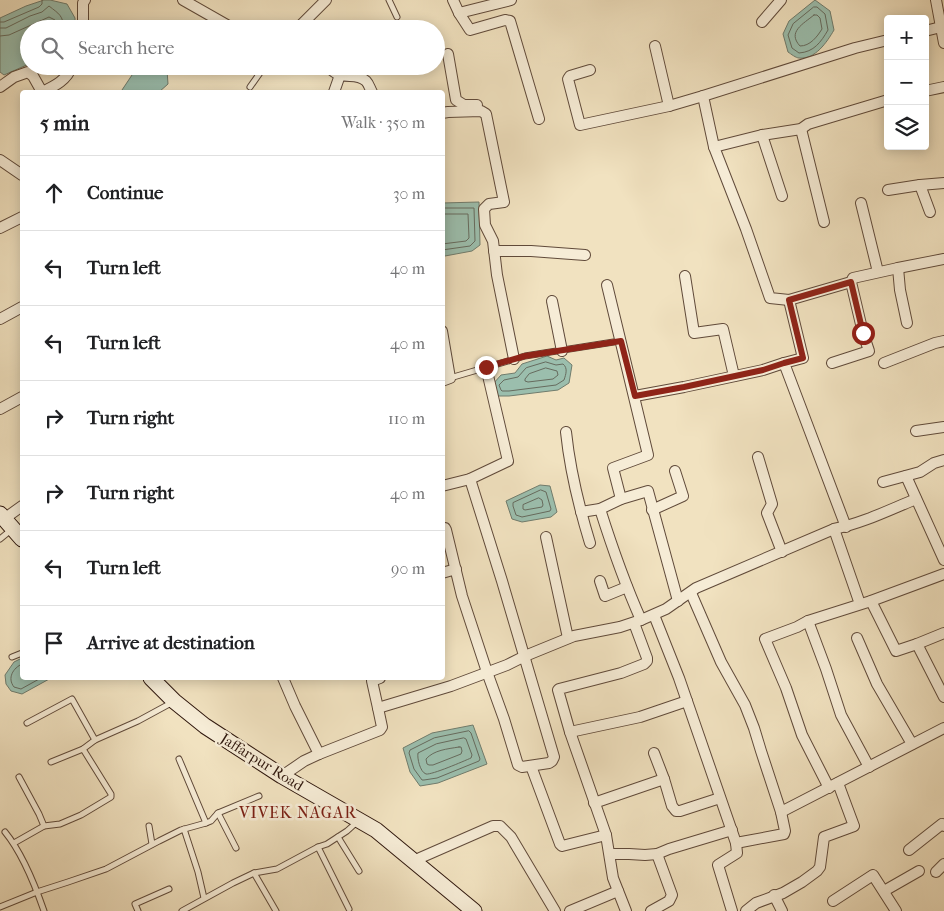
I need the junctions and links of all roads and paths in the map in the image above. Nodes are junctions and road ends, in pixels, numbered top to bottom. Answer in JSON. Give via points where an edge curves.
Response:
{"nodes":[{"id":1,"x":85,"y":0,"type":"edge"},
{"id":2,"x":183,"y":0,"type":"edge"},
{"id":3,"x":326,"y":0,"type":"edge"},
{"id":4,"x":389,"y":0,"type":"edge"},
{"id":5,"x":454,"y":0,"type":"edge"},
{"id":6,"x":511,"y":0,"type":"edge"},
{"id":7,"x":781,"y":0,"type":"edge"},
{"id":8,"x":936,"y":0,"type":"edge"},
{"id":9,"x":459,"y":13,"type":"junction"},
{"id":10,"x":397,"y":17,"type":"dead end"},
{"id":11,"x":83,"y":20,"type":"edge"},
{"id":12,"x":218,"y":20,"type":"edge"},
{"id":13,"x":306,"y":20,"type":"edge"},
{"id":14,"x":762,"y":22,"type":"dead end"},
{"id":15,"x":941,"y":27,"type":"junction"},
{"id":16,"x":929,"y":30,"type":"edge"},
{"id":17,"x":884,"y":41,"type":"edge"},
{"id":18,"x":944,"y":43,"type":"edge"},
{"id":19,"x":655,"y":46,"type":"dead end"},
{"id":20,"x":448,"y":54,"type":"dead end"},
{"id":21,"x":590,"y":70,"type":"dead end"},
{"id":22,"x":20,"y":75,"type":"edge"},
{"id":23,"x":32,"y":75,"type":"edge"},
{"id":24,"x":66,"y":75,"type":"edge"},
{"id":25,"x":259,"y":75,"type":"edge"},
{"id":26,"x":340,"y":75,"type":"joint"},
{"id":27,"x":0,"y":87,"type":"edge"},
{"id":28,"x":944,"y":87,"type":"edge"},
{"id":29,"x":250,"y":88,"type":"dead end"},
{"id":30,"x":41,"y":90,"type":"edge"},
{"id":31,"x":46,"y":90,"type":"edge"},
{"id":32,"x":335,"y":90,"type":"edge"},
{"id":33,"x":371,"y":90,"type":"edge"},
{"id":34,"x":929,"y":90,"type":"edge"},
{"id":35,"x":703,"y":96,"type":"junction"},
{"id":36,"x":884,"y":101,"type":"edge"},
{"id":37,"x":670,"y":106,"type":"junction"},
{"id":38,"x":445,"y":112,"type":"edge"},
{"id":39,"x":486,"y":114,"type":"junction"},
{"id":40,"x":539,"y":119,"type":"dead end"},
{"id":41,"x":801,"y":129,"type":"junction"},
{"id":42,"x":762,"y":135,"type":"junction"},
{"id":43,"x":714,"y":148,"type":"junction"},
{"id":44,"x":0,"y":160,"type":"edge"},
{"id":45,"x":20,"y":174,"type":"edge"},
{"id":46,"x":944,"y":183,"type":"edge"},
{"id":47,"x":920,"y":185,"type":"junction"},
{"id":48,"x":888,"y":190,"type":"dead end"},
{"id":49,"x":782,"y":196,"type":"dead end"},
{"id":50,"x":861,"y":203,"type":"dead end"},
{"id":51,"x":930,"y":212,"type":"dead end"},
{"id":52,"x":20,"y":218,"type":"edge"},
{"id":53,"x":824,"y":222,"type":"dead end"},
{"id":54,"x":0,"y":228,"type":"edge"},
{"id":55,"x":494,"y":251,"type":"junction"},
{"id":56,"x":585,"y":255,"type":"dead end"},
{"id":57,"x":944,"y":259,"type":"edge"},
{"id":58,"x":898,"y":268,"type":"junction"},
{"id":59,"x":878,"y":272,"type":"junction"},
{"id":60,"x":685,"y":276,"type":"dead end"},
{"id":61,"x":851,"y":282,"type":"junction"},
{"id":62,"x":607,"y":285,"type":"dead end"},
{"id":63,"x":789,"y":300,"type":"junction"},
{"id":64,"x":552,"y":301,"type":"dead end"},
{"id":65,"x":20,"y":311,"type":"edge"},
{"id":66,"x":0,"y":319,"type":"edge"},
{"id":67,"x":907,"y":323,"type":"dead end"},
{"id":68,"x":621,"y":341,"type":"junction"},
{"id":69,"x":944,"y":341,"type":"edge"},
{"id":70,"x":562,"y":350,"type":"junction"},
{"id":71,"x":514,"y":359,"type":"junction"},
{"id":72,"x":784,"y":363,"type":"junction"},
{"id":73,"x":832,"y":363,"type":"dead end"},
{"id":74,"x":884,"y":363,"type":"dead end"},
{"id":75,"x":486,"y":367,"type":"junction"},
{"id":76,"x":734,"y":376,"type":"junction"},
{"id":77,"x":446,"y":380,"type":"edge"},
{"id":78,"x":635,"y":396,"type":"junction"},
{"id":79,"x":20,"y":398,"type":"edge"},
{"id":80,"x":0,"y":409,"type":"edge"},
{"id":81,"x":944,"y":427,"type":"edge"},
{"id":82,"x":916,"y":431,"type":"dead end"},
{"id":83,"x":566,"y":432,"type":"dead end"},
{"id":84,"x":758,"y":457,"type":"dead end"},
{"id":85,"x":944,"y":460,"type":"edge"},
{"id":86,"x":675,"y":471,"type":"dead end"},
{"id":87,"x":906,"y":476,"type":"junction"},
{"id":88,"x":470,"y":479,"type":"junction"},
{"id":89,"x":883,"y":482,"type":"dead end"},
{"id":90,"x":445,"y":485,"type":"edge"},
{"id":91,"x":916,"y":498,"type":"junction"},
{"id":92,"x":621,"y":499,"type":"junction"},
{"id":93,"x":20,"y":509,"type":"edge"},
{"id":94,"x":600,"y":509,"type":"junction"},
{"id":95,"x":652,"y":510,"type":"junction"},
{"id":96,"x":581,"y":512,"type":"junction"},
{"id":97,"x":10,"y":525,"type":"edge"},
{"id":98,"x":846,"y":526,"type":"junction"},
{"id":99,"x":445,"y":528,"type":"edge"},
{"id":100,"x":834,"y":529,"type":"junction"},
{"id":101,"x":546,"y":537,"type":"dead end"},
{"id":102,"x":0,"y":539,"type":"edge"},
{"id":103,"x":940,"y":539,"type":"edge"},
{"id":104,"x":590,"y":543,"type":"dead end"},
{"id":105,"x":782,"y":552,"type":"junction"},
{"id":106,"x":944,"y":560,"type":"edge"},
{"id":107,"x":456,"y":569,"type":"junction"},
{"id":108,"x":445,"y":572,"type":"edge"},
{"id":109,"x":944,"y":574,"type":"edge"},
{"id":110,"x":600,"y":581,"type":"dead end"},
{"id":111,"x":627,"y":587,"type":"junction"},
{"id":112,"x":691,"y":592,"type":"junction"},
{"id":113,"x":678,"y":601,"type":"junction"},
{"id":114,"x":871,"y":601,"type":"junction"},
{"id":115,"x":860,"y":604,"type":"junction"},
{"id":116,"x":654,"y":615,"type":"junction"},
{"id":117,"x":637,"y":621,"type":"junction"},
{"id":118,"x":808,"y":621,"type":"junction"},
{"id":119,"x":944,"y":633,"type":"edge"},
{"id":120,"x":568,"y":638,"type":"junction"},
{"id":121,"x":857,"y":638,"type":"dead end"},
{"id":122,"x":917,"y":644,"type":"junction"},
{"id":123,"x":20,"y":654,"type":"edge"},
{"id":124,"x":524,"y":656,"type":"junction"},
{"id":125,"x":12,"y":657,"type":"dead end"},
{"id":126,"x":486,"y":672,"type":"junction"},
{"id":127,"x":153,"y":680,"type":"edge"},
{"id":128,"x":284,"y":680,"type":"edge"},
{"id":129,"x":375,"y":680,"type":"edge"},
{"id":130,"x":941,"y":682,"type":"edge"},
{"id":131,"x":944,"y":697,"type":"edge"},
{"id":132,"x":174,"y":701,"type":"junction"},
{"id":133,"x":687,"y":701,"type":"junction"},
{"id":134,"x":378,"y":708,"type":"junction"},
{"id":135,"x":27,"y":722,"type":"dead end"},
{"id":136,"x":944,"y":728,"type":"edge"},
{"id":137,"x":570,"y":732,"type":"junction"},
{"id":138,"x":95,"y":740,"type":"junction"},
{"id":139,"x":912,"y":744,"type":"junction"},
{"id":140,"x":83,"y":749,"type":"junction"},
{"id":141,"x":654,"y":753,"type":"dead end"},
{"id":142,"x":319,"y":754,"type":"junction"},
{"id":143,"x":179,"y":759,"type":"dead end"},
{"id":144,"x":51,"y":762,"type":"dead end"},
{"id":145,"x":531,"y":766,"type":"junction"},
{"id":146,"x":869,"y":767,"type":"junction"},
{"id":147,"x":282,"y":776,"type":"junction"},
{"id":148,"x":19,"y":778,"type":"dead end"},
{"id":149,"x":664,"y":779,"type":"junction"},
{"id":150,"x":838,"y":783,"type":"junction"},
{"id":151,"x":829,"y":788,"type":"junction"},
{"id":152,"x":259,"y":796,"type":"dead end"},
{"id":153,"x":720,"y":798,"type":"junction"},
{"id":154,"x":594,"y":803,"type":"junction"},
{"id":155,"x":781,"y":812,"type":"junction"},
{"id":156,"x":218,"y":814,"type":"junction"},
{"id":157,"x":360,"y":820,"type":"junction"},
{"id":158,"x":206,"y":823,"type":"junction"},
{"id":159,"x":44,"y":826,"type":"junction"},
{"id":160,"x":149,"y":826,"type":"dead end"},
{"id":161,"x":944,"y":826,"type":"edge"},
{"id":162,"x":184,"y":829,"type":"junction"},
{"id":163,"x":732,"y":830,"type":"junction"},
{"id":164,"x":5,"y":832,"type":"dead end"},
{"id":165,"x":606,"y":835,"type":"junction"},
{"id":166,"x":338,"y":837,"type":"junction"},
{"id":167,"x":14,"y":843,"type":"junction"},
{"id":168,"x":736,"y":843,"type":"junction"},
{"id":169,"x":152,"y":844,"type":"junction"},
{"id":170,"x":318,"y":847,"type":"junction"},
{"id":171,"x":236,"y":848,"type":"dead end"},
{"id":172,"x":909,"y":850,"type":"dead end"},
{"id":173,"x":610,"y":854,"type":"junction"},
{"id":174,"x":657,"y":854,"type":"junction"},
{"id":175,"x":413,"y":861,"type":"junction"},
{"id":176,"x":359,"y":871,"type":"dead end"},
{"id":177,"x":919,"y":871,"type":"dead end"},
{"id":178,"x":254,"y":873,"type":"junction"},
{"id":179,"x":169,"y":889,"type":"dead end"},
{"id":180,"x":618,"y":891,"type":"junction"},
{"id":181,"x":884,"y":891,"type":"junction"},
{"id":182,"x":37,"y":892,"type":"junction"},
{"id":183,"x":774,"y":895,"type":"junction"},
{"id":184,"x":0,"y":898,"type":"edge"},
{"id":185,"x":204,"y":898,"type":"junction"},
{"id":186,"x":833,"y":901,"type":"dead end"},
{"id":187,"x":1,"y":906,"type":"edge"},
{"id":188,"x":349,"y":909,"type":"dead end"},
{"id":189,"x":44,"y":911,"type":"edge"},
{"id":190,"x":138,"y":911,"type":"edge"},
{"id":191,"x":182,"y":911,"type":"edge"},
{"id":192,"x":276,"y":911,"type":"edge"},
{"id":193,"x":474,"y":911,"type":"edge"},
{"id":194,"x":555,"y":911,"type":"edge"},
{"id":195,"x":570,"y":911,"type":"edge"},
{"id":196,"x":626,"y":911,"type":"edge"},
{"id":197,"x":651,"y":911,"type":"edge"},
{"id":198,"x":732,"y":911,"type":"edge"},
{"id":199,"x":746,"y":911,"type":"edge"},
{"id":200,"x":782,"y":911,"type":"edge"},
{"id":201,"x":896,"y":911,"type":"edge"}],
"edges":[{"from":1,"to":11,"type":"street"},
{"from":2,"to":12,"type":"street"},
{"from":3,"to":13,"type":"street"},
{"from":4,"to":10,"type":"lane"},
{"from":5,"to":9,"type":"street"},
{"from":6,"to":9,"type":"street"},
{"from":7,"to":14,"type":"street"},
{"from":8,"to":15,"type":"street"},
{"from":9,"to":40,"type":"street","via":[[470,30],[510,20]]},
{"from":15,"to":16,"type":"street"},
{"from":15,"to":18,"type":"street"},
{"from":17,"to":35,"type":"street"},
{"from":19,"to":37,"type":"street"},
{"from":20,"to":39,"type":"street","via":[[456,100],[464,105],[484,106]]},
{"from":21,"to":37,"type":"street","via":[[568,79],[580,125]]},
{"from":22,"to":27,"type":"street"},
{"from":23,"to":30,"type":"street"},
{"from":24,"to":31,"type":"street"},
{"from":25,"to":29,"type":"lane"},
{"from":26,"to":32,"type":"street"},
{"from":26,"to":33,"type":"street","via":[[362,78]]},
{"from":28,"to":34,"type":"street"},
{"from":35,"to":37,"type":"street"},
{"from":35,"to":43,"type":"street"},
{"from":36,"to":41,"type":"street","via":[[808,124]]},
{"from":38,"to":39,"type":"street","via":[[481,111]]},
{"from":39,"to":55,"type":"street","via":[[504,202],[489,204],[484,209],[485,225]]},
{"from":41,"to":42,"type":"street"},
{"from":41,"to":53,"type":"street"},
{"from":42,"to":43,"type":"street"},
{"from":42,"to":49,"type":"street"},
{"from":43,"to":63,"type":"street","via":[[768,296]]},
{"from":44,"to":45,"type":"street"},
{"from":46,"to":47,"type":"street"},
{"from":47,"to":48,"type":"street"},
{"from":47,"to":51,"type":"street"},
{"from":50,"to":59,"type":"street"},
{"from":52,"to":54,"type":"street"},
{"from":55,"to":56,"type":"street","via":[[531,250]]},
{"from":55,"to":71,"type":"street"},
{"from":57,"to":58,"type":"street"},
{"from":58,"to":59,"type":"street"},
{"from":58,"to":67,"type":"street"},
{"from":59,"to":61,"type":"street","via":[[853,278]]},
{"from":60,"to":76,"type":"street","via":[[694,334],[723,329]]},
{"from":61,"to":63,"type":"street"},
{"from":61,"to":73,"type":"street","via":[[869,351]]},
{"from":62,"to":68,"type":"street"},
{"from":63,"to":72,"type":"street","via":[[803,358]]},
{"from":64,"to":70,"type":"street"},
{"from":65,"to":66,"type":"street"},
{"from":68,"to":70,"type":"lane"},
{"from":68,"to":78,"type":"street"},
{"from":69,"to":74,"type":"street"},
{"from":70,"to":71,"type":"lane"},
{"from":71,"to":75,"type":"lane"},
{"from":72,"to":76,"type":"street"},
{"from":72,"to":98,"type":"street"},
{"from":75,"to":77,"type":"lane"},
{"from":75,"to":88,"type":"street","via":[[508,461]]},
{"from":76,"to":78,"type":"street"},
{"from":78,"to":92,"type":"street","via":[[648,456],[613,468]]},
{"from":79,"to":80,"type":"street"},
{"from":81,"to":82,"type":"street"},
{"from":83,"to":96,"type":"street"},
{"from":84,"to":105,"type":"street","via":[[772,504],[767,513]]},
{"from":85,"to":87,"type":"street"},
{"from":86,"to":95,"type":"street","via":[[683,496]]},
{"from":87,"to":89,"type":"street"},
{"from":87,"to":91,"type":"street"},
{"from":88,"to":90,"type":"street"},
{"from":88,"to":124,"type":"street"},
{"from":91,"to":98,"type":"street"},
{"from":91,"to":103,"type":"street"},
{"from":92,"to":94,"type":"street"},
{"from":92,"to":95,"type":"street","via":[[648,491]]},
{"from":93,"to":97,"type":"street"},
{"from":94,"to":96,"type":"street"},
{"from":94,"to":111,"type":"street"},
{"from":95,"to":113,"type":"street"},
{"from":96,"to":104,"type":"street"},
{"from":97,"to":102,"type":"lane"},
{"from":98,"to":100,"type":"street"},
{"from":99,"to":107,"type":"street"},
{"from":100,"to":105,"type":"street"},
{"from":100,"to":115,"type":"street"},
{"from":101,"to":120,"type":"street"},
{"from":103,"to":106,"type":"street"},
{"from":105,"to":112,"type":"street"},
{"from":107,"to":108,"type":"street"},
{"from":107,"to":126,"type":"street"},
{"from":109,"to":114,"type":"street"},
{"from":110,"to":111,"type":"street","via":[[605,596]]},
{"from":111,"to":117,"type":"street"},
{"from":112,"to":113,"type":"street"},
{"from":112,"to":155,"type":"street","via":[[721,662],[745,705]]},
{"from":113,"to":116,"type":"street"},
{"from":114,"to":115,"type":"street"},
{"from":114,"to":122,"type":"street","via":[[896,652]]},
{"from":115,"to":118,"type":"street"},
{"from":116,"to":117,"type":"street"},
{"from":116,"to":133,"type":"street"},
{"from":117,"to":120,"type":"street"},
{"from":117,"to":137,"type":"street","via":[[647,658],[644,664],[558,689]]},
{"from":118,"to":146,"type":"street","via":[[841,716]]},
{"from":118,"to":151,"type":"street","via":[[765,639],[802,735]]},
{"from":119,"to":122,"type":"street"},
{"from":120,"to":124,"type":"street"},
{"from":121,"to":139,"type":"street","via":[[877,684]]},
{"from":122,"to":130,"type":"street"},
{"from":123,"to":125,"type":"lane"},
{"from":124,"to":126,"type":"street"},
{"from":124,"to":145,"type":"street","via":[[554,757],[552,761]]},
{"from":126,"to":134,"type":"street"},
{"from":126,"to":145,"type":"street","via":[[518,765]]},
{"from":127,"to":132,"type":"street","name":"Jaffarpur Road"},
{"from":128,"to":142,"type":"street"},
{"from":129,"to":134,"type":"street","via":[[372,681]]},
{"from":130,"to":131,"type":"street"},
{"from":132,"to":138,"type":"lane"},
{"from":132,"to":147,"type":"street","name":"Jaffarpur Road","via":[[205,726]]},
{"from":133,"to":137,"type":"street","via":[[640,717]]},
{"from":133,"to":153,"type":"street"},
{"from":134,"to":142,"type":"street","via":[[380,730]]},
{"from":135,"to":138,"type":"lane","via":[[72,699]]},
{"from":136,"to":139,"type":"street"},
{"from":137,"to":154,"type":"street"},
{"from":138,"to":140,"type":"lane"},
{"from":139,"to":146,"type":"street"},
{"from":140,"to":144,"type":"lane"},
{"from":140,"to":159,"type":"lane","via":[[112,797],[60,824]]},
{"from":141,"to":149,"type":"street"},
{"from":142,"to":147,"type":"street"},
{"from":143,"to":158,"type":"lane"},
{"from":145,"to":165,"type":"street","via":[[562,846]]},
{"from":146,"to":150,"type":"street"},
{"from":147,"to":157,"type":"street","name":"Jaffarpur Road"},
{"from":148,"to":159,"type":"lane"},
{"from":149,"to":153,"type":"street","via":[[676,811]]},
{"from":149,"to":154,"type":"street"},
{"from":150,"to":151,"type":"street"},
{"from":150,"to":183,"type":"street","via":[[854,826],[824,837],[818,871]]},
{"from":151,"to":155,"type":"street"},
{"from":152,"to":156,"type":"lane"},
{"from":153,"to":163,"type":"street"},
{"from":154,"to":165,"type":"street"},
{"from":155,"to":168,"type":"street","via":[[784,834]]},
{"from":156,"to":158,"type":"lane"},
{"from":156,"to":171,"type":"lane"},
{"from":157,"to":166,"type":"lane"},
{"from":157,"to":175,"type":"street","name":"Jaffarpur Road"},
{"from":158,"to":162,"type":"lane"},
{"from":159,"to":167,"type":"lane"},
{"from":160,"to":169,"type":"lane"},
{"from":161,"to":172,"type":"street","via":[[942,824]]},
{"from":162,"to":169,"type":"lane"},
{"from":162,"to":185,"type":"lane"},
{"from":163,"to":168,"type":"street"},
{"from":163,"to":174,"type":"street"},
{"from":164,"to":167,"type":"lane"},
{"from":165,"to":173,"type":"street"},
{"from":166,"to":170,"type":"lane"},
{"from":166,"to":176,"type":"lane"},
{"from":167,"to":182,"type":"lane"},
{"from":168,"to":198,"type":"street","via":[[737,853],[718,865]]},
{"from":169,"to":182,"type":"lane","via":[[106,869]]},
{"from":170,"to":178,"type":"lane","via":[[277,869]]},
{"from":170,"to":188,"type":"lane"},
{"from":173,"to":174,"type":"street"},
{"from":173,"to":180,"type":"street"},
{"from":174,"to":197,"type":"street","via":[[672,895],[669,901]]},
{"from":175,"to":193,"type":"street","name":"Jaffarpur Road"},
{"from":175,"to":194,"type":"street","via":[[493,826],[500,826]]},
{"from":177,"to":181,"type":"street"},
{"from":178,"to":185,"type":"lane"},
{"from":178,"to":192,"type":"lane"},
{"from":179,"to":190,"type":"lane","via":[[134,904]]},
{"from":180,"to":195,"type":"street"},
{"from":180,"to":196,"type":"street"},
{"from":181,"to":186,"type":"street","via":[[873,874]]},
{"from":181,"to":201,"type":"street"},
{"from":182,"to":187,"type":"lane"},
{"from":182,"to":189,"type":"lane"},
{"from":183,"to":199,"type":"street"},
{"from":183,"to":200,"type":"street"},
{"from":184,"to":187,"type":"lane"},
{"from":185,"to":191,"type":"lane"}]}
